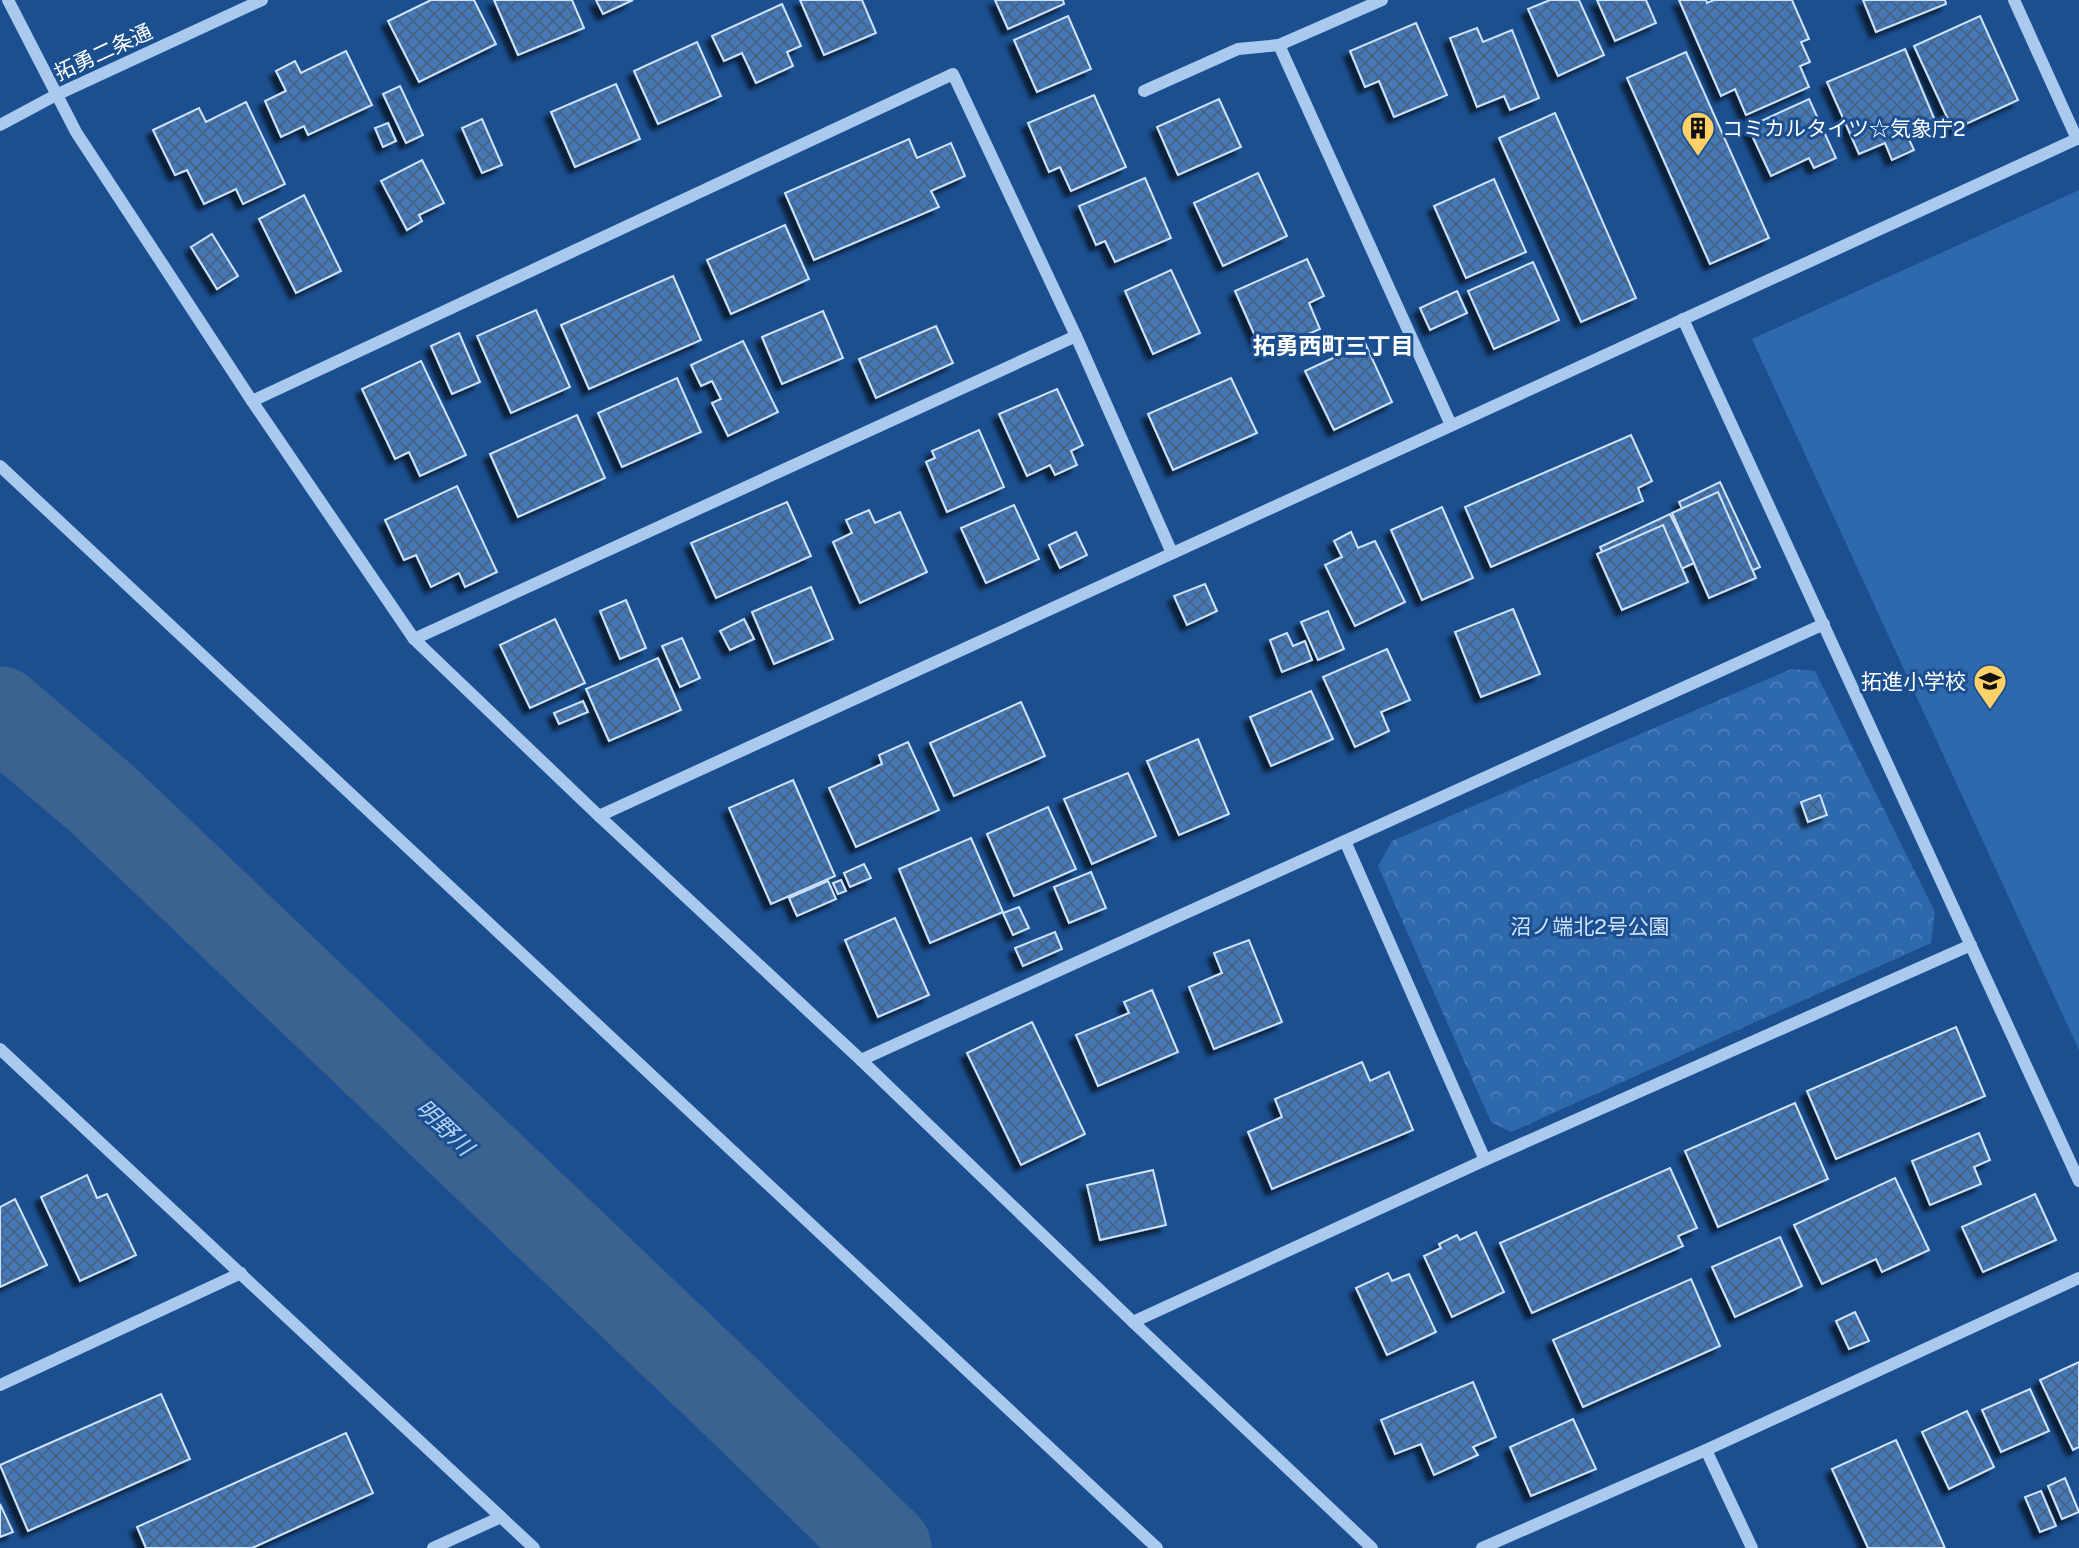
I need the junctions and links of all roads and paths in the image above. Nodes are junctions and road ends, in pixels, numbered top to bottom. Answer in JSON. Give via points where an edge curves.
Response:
{"nodes":[{"id":1,"x":8,"y":0,"type":"edge"},
{"id":2,"x":262,"y":0,"type":"edge"},
{"id":3,"x":1381,"y":0,"type":"edge"},
{"id":4,"x":2014,"y":0,"type":"edge"},
{"id":5,"x":1279,"y":46,"type":"junction"},
{"id":6,"x":1143,"y":92,"type":"dead end"},
{"id":7,"x":56,"y":95,"type":"junction"},
{"id":8,"x":0,"y":125,"type":"edge"},
{"id":9,"x":2078,"y":139,"type":"edge"},
{"id":10,"x":1683,"y":319,"type":"junction"},
{"id":11,"x":1076,"y":336,"type":"junction"},
{"id":12,"x":252,"y":401,"type":"junction"},
{"id":13,"x":1451,"y":425,"type":"junction"},
{"id":14,"x":0,"y":466,"type":"edge"},
{"id":15,"x":1172,"y":553,"type":"junction"},
{"id":16,"x":1824,"y":624,"type":"junction"},
{"id":17,"x":414,"y":639,"type":"junction"},
{"id":18,"x":599,"y":816,"type":"junction"},
{"id":19,"x":1345,"y":841,"type":"junction"},
{"id":20,"x":1971,"y":945,"type":"junction"},
{"id":21,"x":0,"y":1049,"type":"edge"},
{"id":22,"x":861,"y":1060,"type":"junction"},
{"id":23,"x":1485,"y":1160,"type":"junction"},
{"id":24,"x":2079,"y":1181,"type":"edge"},
{"id":25,"x":241,"y":1273,"type":"junction"},
{"id":26,"x":2079,"y":1278,"type":"edge"},
{"id":27,"x":1133,"y":1322,"type":"junction"},
{"id":28,"x":0,"y":1385,"type":"edge"},
{"id":29,"x":1706,"y":1450,"type":"junction"},
{"id":30,"x":501,"y":1517,"type":"junction"},
{"id":31,"x":433,"y":1548,"type":"edge"},
{"id":32,"x":534,"y":1548,"type":"edge"},
{"id":33,"x":1157,"y":1548,"type":"edge"},
{"id":34,"x":1372,"y":1548,"type":"edge"},
{"id":35,"x":1482,"y":1548,"type":"edge"},
{"id":36,"x":1752,"y":1548,"type":"edge"}],
"edges":[{"from":1,"to":7,"type":"street"},
{"from":2,"to":7,"type":"street","name":"拓勇二条通"},
{"from":3,"to":5,"type":"street"},
{"from":4,"to":9,"type":"street"},
{"from":5,"to":6,"type":"street","via":[[1238,49]]},
{"from":5,"to":13,"type":"street"},
{"from":7,"to":8,"type":"street","name":"拓勇二条通"},
{"from":7,"to":12,"type":"street"},
{"from":9,"to":10,"type":"street"},
{"from":10,"to":13,"type":"street"},
{"from":10,"to":16,"type":"street"},
{"from":11,"to":12,"type":"street","via":[[953,74]]},
{"from":11,"to":15,"type":"street"},
{"from":11,"to":17,"type":"street"},
{"from":12,"to":17,"type":"street"},
{"from":13,"to":15,"type":"street"},
{"from":14,"to":33,"type":"street"},
{"from":15,"to":18,"type":"street"},
{"from":16,"to":19,"type":"street"},
{"from":16,"to":20,"type":"street"},
{"from":17,"to":18,"type":"street"},
{"from":18,"to":22,"type":"street"},
{"from":19,"to":22,"type":"street"},
{"from":19,"to":23,"type":"street"},
{"from":20,"to":23,"type":"street"},
{"from":20,"to":24,"type":"street"},
{"from":21,"to":25,"type":"street"},
{"from":22,"to":27,"type":"street"},
{"from":23,"to":27,"type":"street"},
{"from":25,"to":28,"type":"street"},
{"from":25,"to":30,"type":"street"},
{"from":26,"to":29,"type":"street"},
{"from":27,"to":34,"type":"street"},
{"from":29,"to":35,"type":"street"},
{"from":29,"to":36,"type":"street"},
{"from":30,"to":31,"type":"street"},
{"from":30,"to":32,"type":"street"}]}
